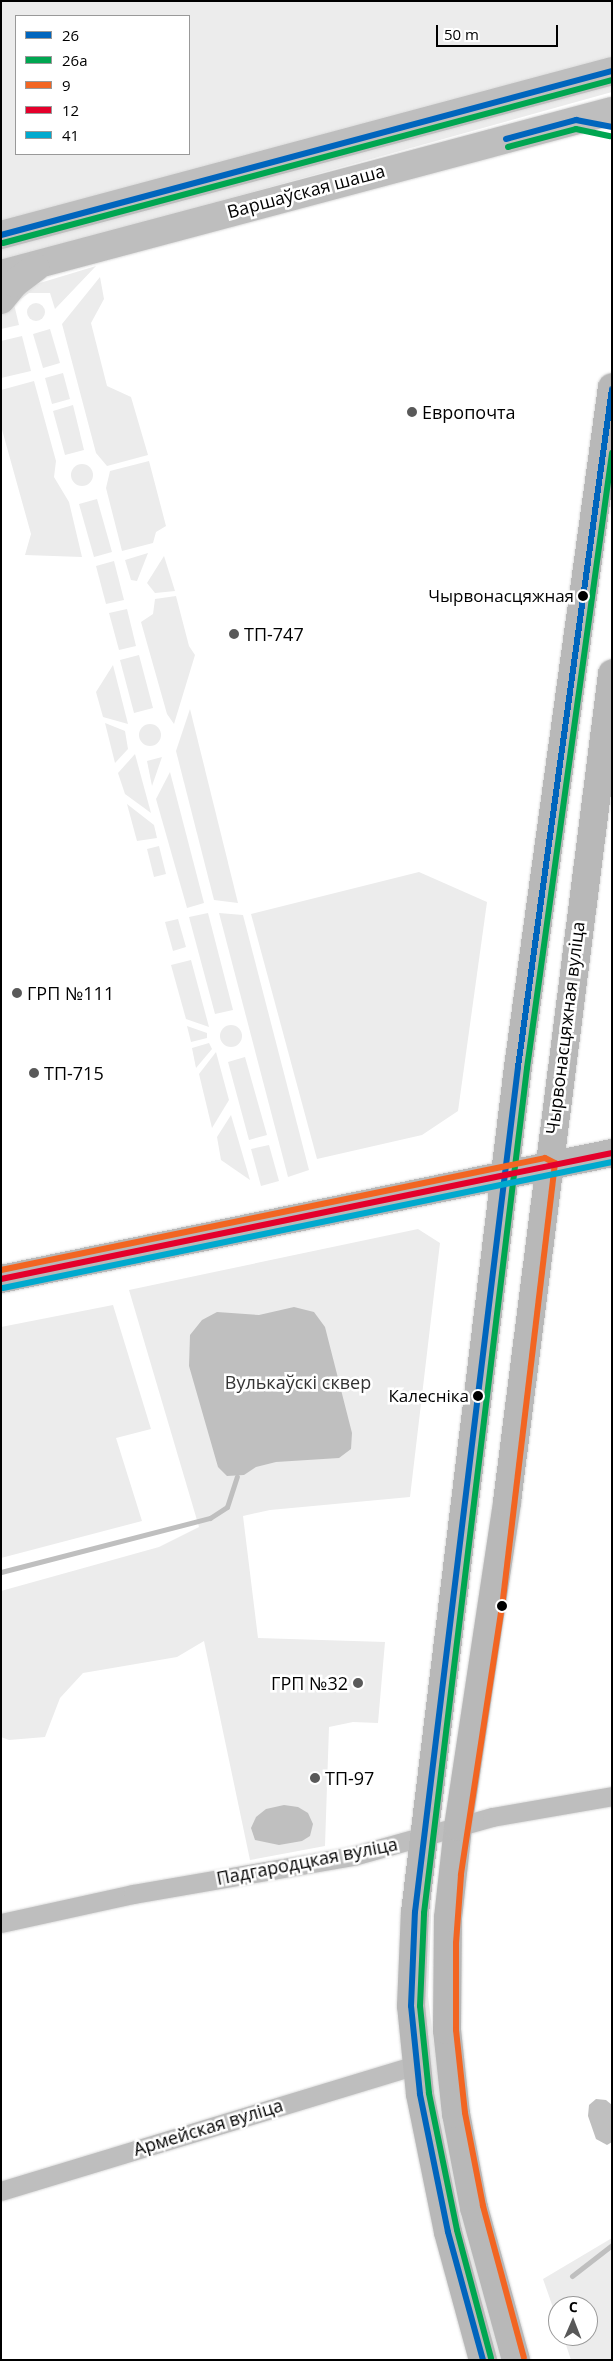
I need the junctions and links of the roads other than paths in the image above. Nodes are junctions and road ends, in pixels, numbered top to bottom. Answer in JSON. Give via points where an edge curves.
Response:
{"nodes":[{"id":1,"x":612,"y":71,"type":"edge"},
{"id":2,"x":612,"y":110,"type":"edge"},
{"id":3,"x":576,"y":120,"type":"junction"},
{"id":4,"x":612,"y":127,"type":"edge"},
{"id":5,"x":1,"y":235,"type":"edge"},
{"id":6,"x":42,"y":262,"type":"junction"},
{"id":7,"x":1,"y":274,"type":"edge"},
{"id":8,"x":1,"y":300,"type":"edge"},
{"id":9,"x":612,"y":387,"type":"edge"},
{"id":10,"x":612,"y":674,"type":"edge"},
{"id":11,"x":612,"y":1153,"type":"edge"},
{"id":12,"x":547,"y":1168,"type":"junction"},
{"id":13,"x":504,"y":1177,"type":"junction"},
{"id":14,"x":1,"y":1279,"type":"edge"},
{"id":15,"x":612,"y":1796,"type":"edge"},
{"id":16,"x":458,"y":1827,"type":"junction"},
{"id":17,"x":422,"y":1837,"type":"junction"},
{"id":18,"x":1,"y":1923,"type":"edge"},
{"id":19,"x":416,"y":2065,"type":"junction"},
{"id":20,"x":1,"y":2191,"type":"edge"},
{"id":21,"x":483,"y":2360,"type":"edge"},
{"id":22,"x":516,"y":2360,"type":"edge"}],
"edges":[{"from":1,"to":5,"type":"highway","name":"Варшаўская шаша"},
{"from":2,"to":3,"type":"highway","name":"Варшаўская шаша"},
{"from":3,"to":4,"type":"highway"},
{"from":3,"to":6,"type":"highway","name":"Варшаўская шаша"},
{"from":6,"to":7,"type":"highway","name":"Варшаўская шаша"},
{"from":6,"to":8,"type":"highway"},
{"from":9,"to":13,"type":"main road"},
{"from":10,"to":12,"type":"main road","name":"Чырвонасцяжная вуліца"},
{"from":11,"to":12,"type":"main road"},
{"from":12,"to":13,"type":"main road"},
{"from":12,"to":16,"type":"main road","name":"Чырвонасцяжная вуліца","via":[[493,1605]]},
{"from":13,"to":14,"type":"main road"},
{"from":13,"to":17,"type":"main road"},
{"from":15,"to":16,"type":"street","name":"Падгародцкая вуліца","via":[[520,1811]]},
{"from":16,"to":17,"type":"street","name":"Падгародцкая вуліца"},
{"from":16,"to":22,"type":"main road","name":"Чырвонасцяжная вуліца","via":[[447,1944],[447,2030],[452,2084],[474,2208]]},
{"from":17,"to":18,"type":"street","name":"Падгародцкая вуліца","via":[[353,1856],[133,1894]]},
{"from":17,"to":19,"type":"main road","via":[[412,1981]]},
{"from":19,"to":20,"type":"street","name":"Армейская вуліца"},
{"from":19,"to":21,"type":"main road","via":[[439,2194]]}]}
